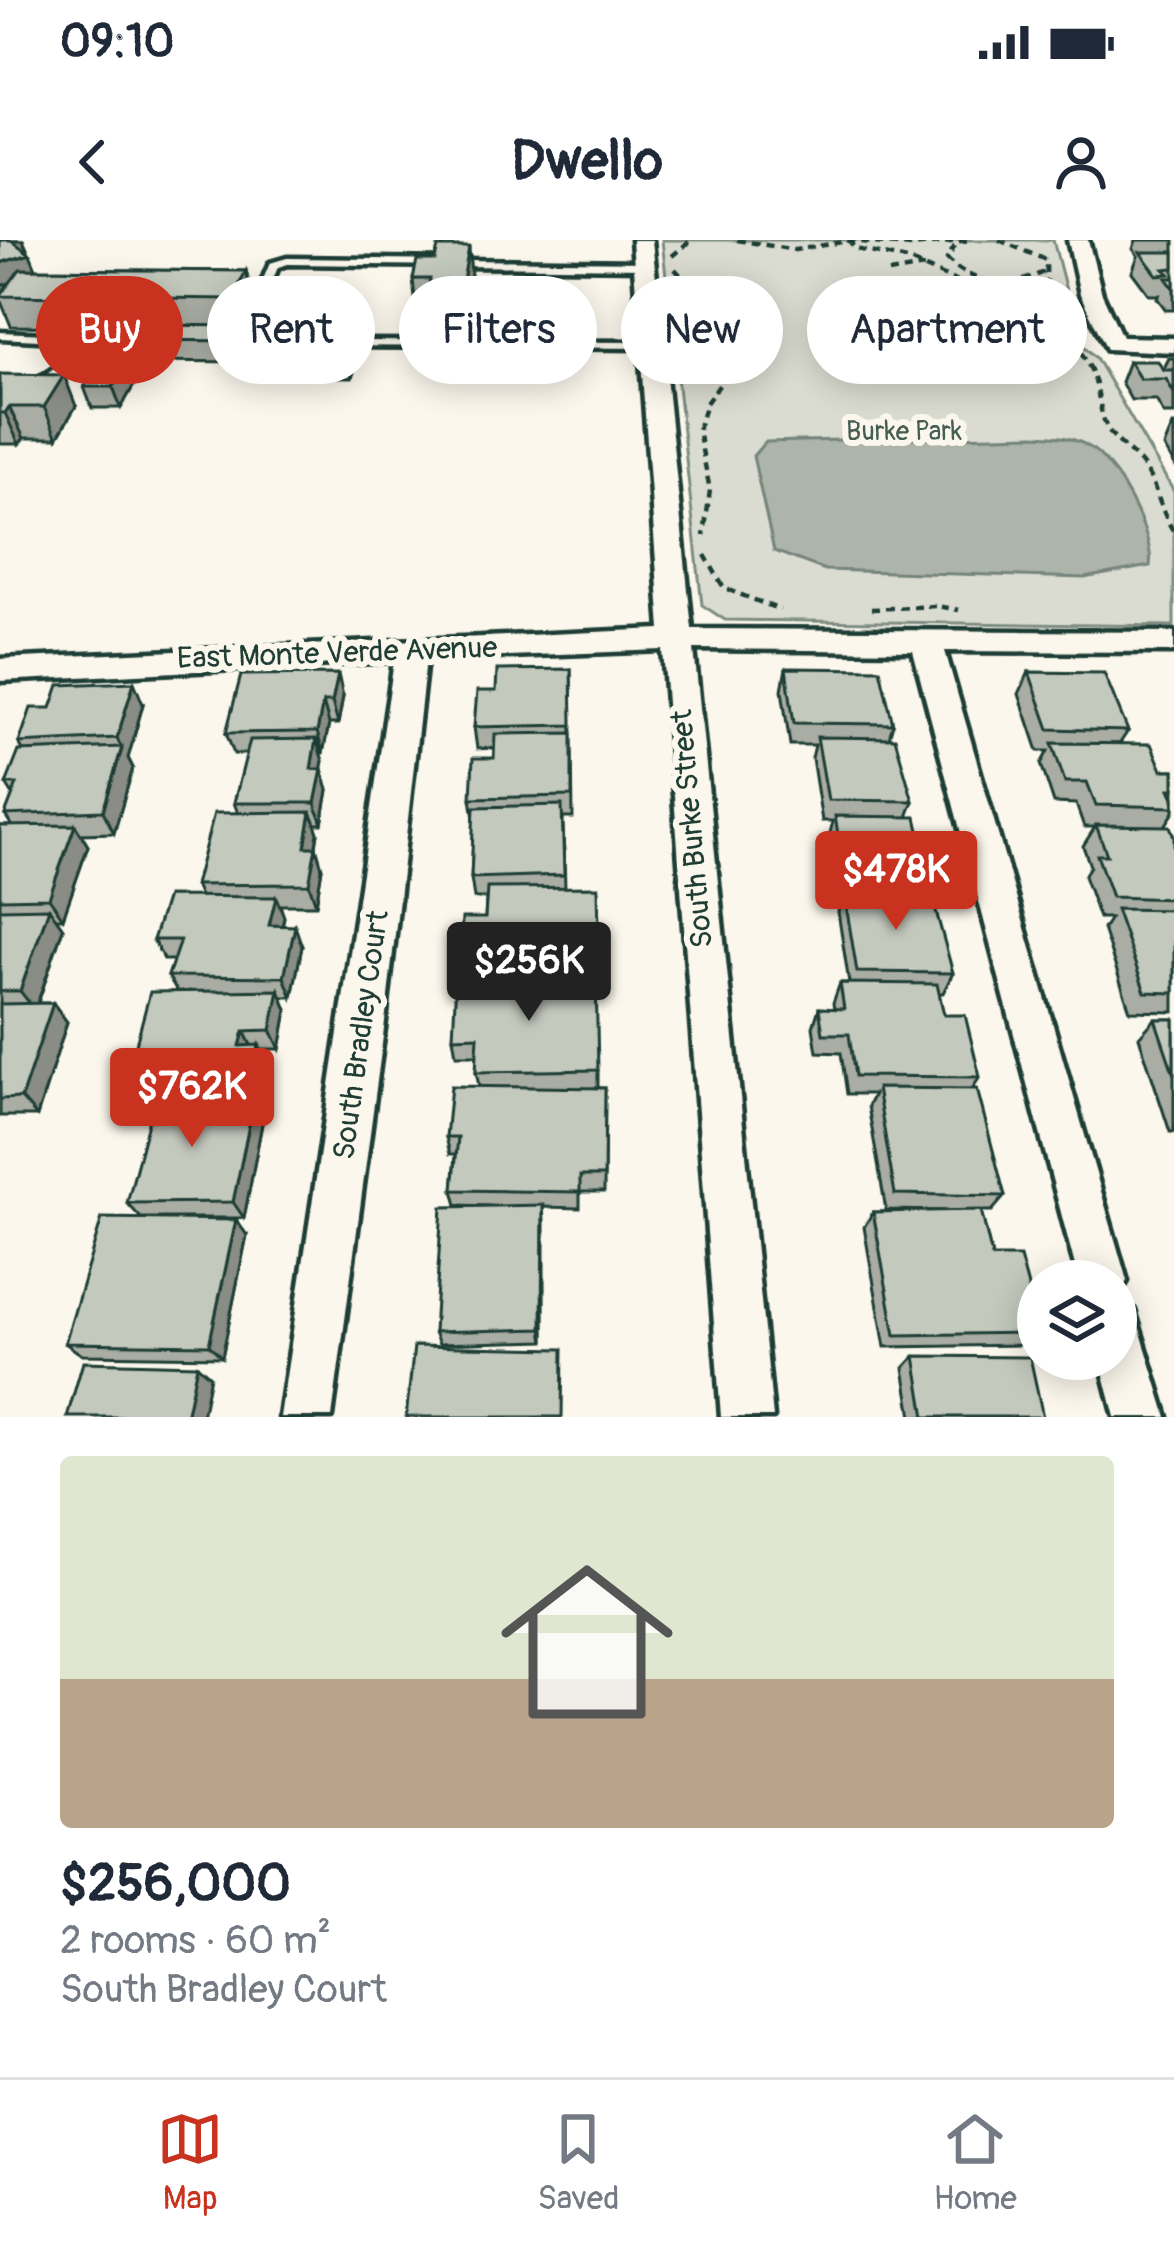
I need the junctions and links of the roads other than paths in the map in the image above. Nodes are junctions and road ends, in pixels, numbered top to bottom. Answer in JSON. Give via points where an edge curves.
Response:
{"nodes":[{"id":1,"x":1078,"y":240,"type":"edge"},
{"id":2,"x":643,"y":253,"type":"edge"},
{"id":3,"x":270,"y":276,"type":"edge"},
{"id":4,"x":0,"y":335,"type":"edge"},
{"id":5,"x":36,"y":336,"type":"edge"},
{"id":6,"x":375,"y":344,"type":"edge"},
{"id":7,"x":621,"y":345,"type":"edge"},
{"id":8,"x":1174,"y":345,"type":"edge"},
{"id":9,"x":40,"y":384,"type":"edge"},
{"id":10,"x":654,"y":384,"type":"edge"},
{"id":11,"x":0,"y":390,"type":"edge"},
{"id":12,"x":674,"y":639,"type":"junction"},
{"id":13,"x":926,"y":640,"type":"junction"},
{"id":14,"x":1174,"y":642,"type":"edge"},
{"id":15,"x":411,"y":652,"type":"junction"},
{"id":16,"x":0,"y":670,"type":"edge"},
{"id":17,"x":1097,"y":1260,"type":"edge"},
{"id":18,"x":1131,"y":1380,"type":"edge"},
{"id":19,"x":306,"y":1417,"type":"edge"},
{"id":20,"x":747,"y":1417,"type":"edge"},
{"id":21,"x":1141,"y":1417,"type":"edge"}],
"edges":[{"from":1,"to":8,"type":"street","via":[[1094,304],[1115,344]]},
{"from":2,"to":3,"type":"lane","via":[[286,261]]},
{"from":4,"to":5,"type":"lane"},
{"from":6,"to":7,"type":"lane"},
{"from":9,"to":11,"type":"lane"},
{"from":10,"to":12,"type":"street","name":"South Burke Street"},
{"from":12,"to":13,"type":"street","name":"East Monte Verde Avenue"},
{"from":12,"to":15,"type":"street","name":"East Monte Verde Avenue"},
{"from":12,"to":20,"type":"street","name":"South Burke Street"},
{"from":13,"to":14,"type":"street","name":"East Monte Verde Avenue"},
{"from":13,"to":17,"type":"street"},
{"from":15,"to":16,"type":"street","name":"East Monte Verde Avenue"},
{"from":15,"to":19,"type":"street","name":"South Bradley Court"},
{"from":18,"to":21,"type":"street"}]}
